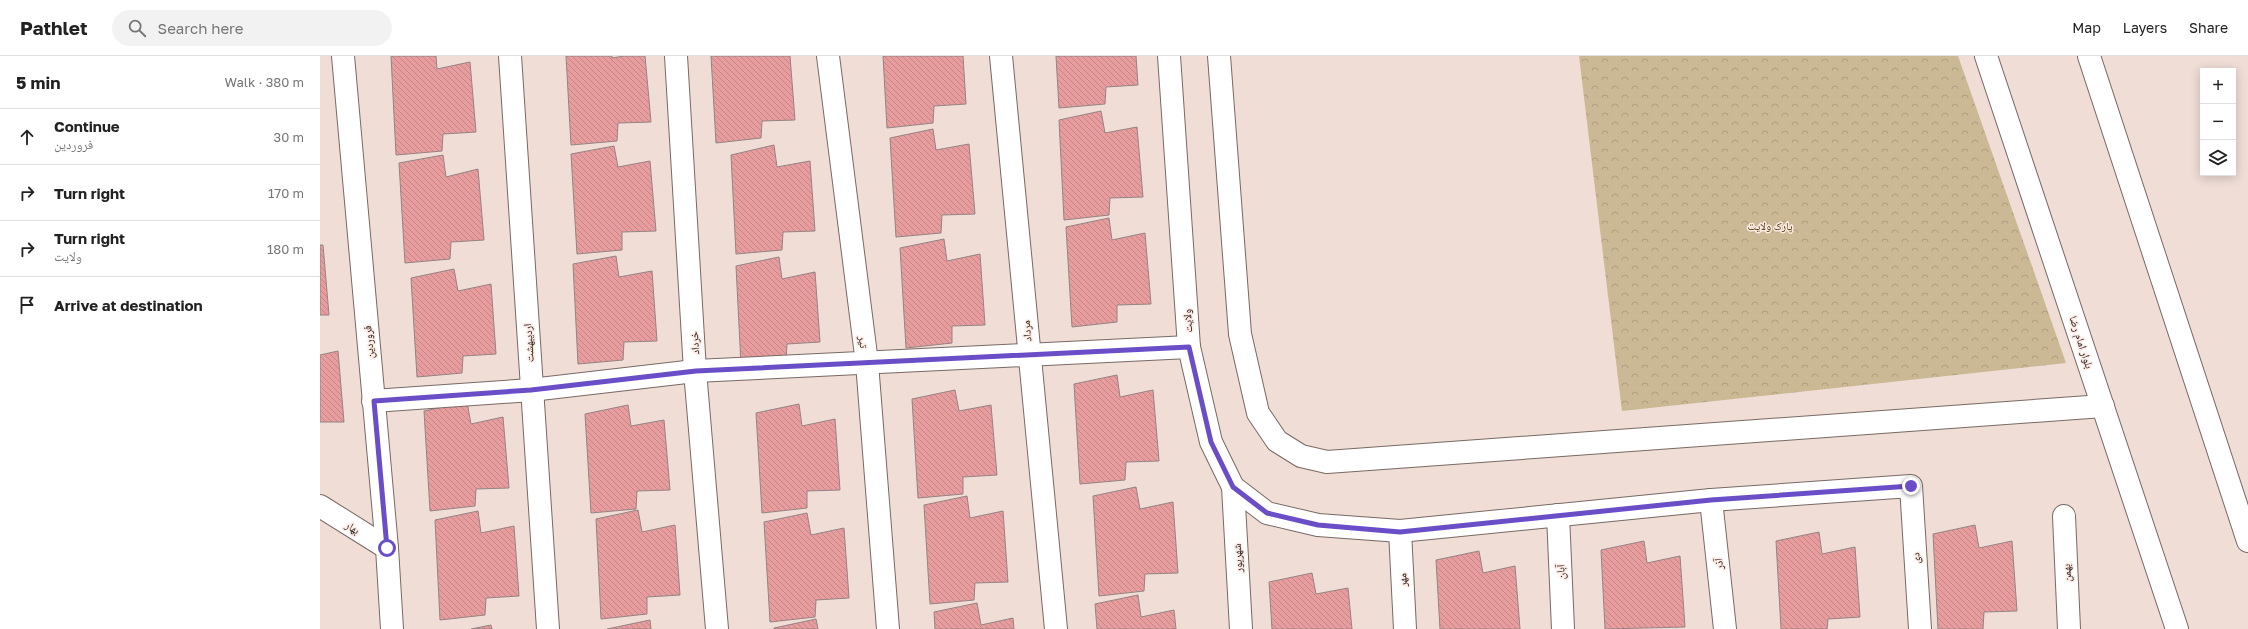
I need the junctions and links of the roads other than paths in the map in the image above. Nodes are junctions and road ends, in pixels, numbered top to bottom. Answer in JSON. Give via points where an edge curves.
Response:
{"nodes":[{"id":1,"x":343,"y":56,"type":"edge"},
{"id":2,"x":510,"y":56,"type":"edge"},
{"id":3,"x":676,"y":56,"type":"edge"},
{"id":4,"x":828,"y":56,"type":"edge"},
{"id":5,"x":1001,"y":56,"type":"edge"},
{"id":6,"x":1169,"y":56,"type":"edge"},
{"id":7,"x":1219,"y":56,"type":"edge"},
{"id":8,"x":1986,"y":56,"type":"edge"},
{"id":9,"x":2089,"y":56,"type":"edge"},
{"id":10,"x":1189,"y":347,"type":"junction"},
{"id":11,"x":1028,"y":354,"type":"junction"},
{"id":12,"x":867,"y":362,"type":"junction"},
{"id":13,"x":696,"y":371,"type":"junction"},
{"id":14,"x":531,"y":390,"type":"junction"},
{"id":15,"x":374,"y":401,"type":"junction"},
{"id":16,"x":2103,"y":406,"type":"junction"},
{"id":17,"x":1911,"y":486,"type":"joint"},
{"id":18,"x":1233,"y":487,"type":"junction"},
{"id":19,"x":1711,"y":500,"type":"junction"},
{"id":20,"x":320,"y":506,"type":"edge"},
{"id":21,"x":1558,"y":515,"type":"junction"},
{"id":22,"x":2064,"y":516,"type":"dead end"},
{"id":23,"x":1400,"y":532,"type":"junction"},
{"id":24,"x":2248,"y":541,"type":"edge"},
{"id":25,"x":387,"y":548,"type":"junction"},
{"id":26,"x":392,"y":629,"type":"edge"},
{"id":27,"x":548,"y":629,"type":"edge"},
{"id":28,"x":717,"y":629,"type":"edge"},
{"id":29,"x":888,"y":629,"type":"edge"},
{"id":30,"x":1056,"y":629,"type":"edge"},
{"id":31,"x":1241,"y":629,"type":"edge"},
{"id":32,"x":1405,"y":629,"type":"edge"},
{"id":33,"x":1563,"y":629,"type":"edge"},
{"id":34,"x":1725,"y":629,"type":"edge"},
{"id":35,"x":1920,"y":629,"type":"edge"},
{"id":36,"x":2069,"y":629,"type":"edge"},
{"id":37,"x":2177,"y":629,"type":"edge"}],
"edges":[{"from":1,"to":15,"type":"street","name":"فروردین"},
{"from":2,"to":14,"type":"street","name":"اردیبهشت"},
{"from":3,"to":13,"type":"street","name":"خرداد"},
{"from":4,"to":12,"type":"street","name":"تیر"},
{"from":5,"to":11,"type":"street","name":"مرداد"},
{"from":6,"to":10,"type":"street","name":"ولایت"},
{"from":7,"to":16,"type":"street","via":[[1240,334],[1258,413],[1277,442],[1301,456],[1327,462]]},
{"from":8,"to":16,"type":"street","name":"بلوار امام رضا"},
{"from":9,"to":24,"type":"street"},
{"from":10,"to":11,"type":"street"},
{"from":10,"to":18,"type":"street","name":"ولایت","via":[[1211,442]]},
{"from":11,"to":12,"type":"street"},
{"from":11,"to":30,"type":"street","name":"مرداد"},
{"from":12,"to":13,"type":"street"},
{"from":12,"to":29,"type":"street","name":"تیر"},
{"from":13,"to":14,"type":"street"},
{"from":13,"to":28,"type":"street","name":"خرداد"},
{"from":14,"to":15,"type":"street"},
{"from":14,"to":27,"type":"street","name":"اردیبهشت"},
{"from":15,"to":25,"type":"street","name":"فروردین"},
{"from":16,"to":37,"type":"street","name":"بلوار امام رضا"},
{"from":17,"to":19,"type":"street","name":"ولایت"},
{"from":17,"to":35,"type":"street","name":"دی"},
{"from":18,"to":23,"type":"street","name":"ولایت","via":[[1267,513],[1318,525]]},
{"from":18,"to":31,"type":"street","name":"شهریور"},
{"from":19,"to":21,"type":"street","name":"ولایت"},
{"from":19,"to":34,"type":"street","name":"آذر"},
{"from":20,"to":25,"type":"street","name":"بهار"},
{"from":21,"to":23,"type":"street","name":"ولایت"},
{"from":21,"to":33,"type":"street","name":"آبان"},
{"from":22,"to":36,"type":"street","name":"بهمن"},
{"from":23,"to":32,"type":"street","name":"مهر"},
{"from":25,"to":26,"type":"street","name":"فروردین"}]}
